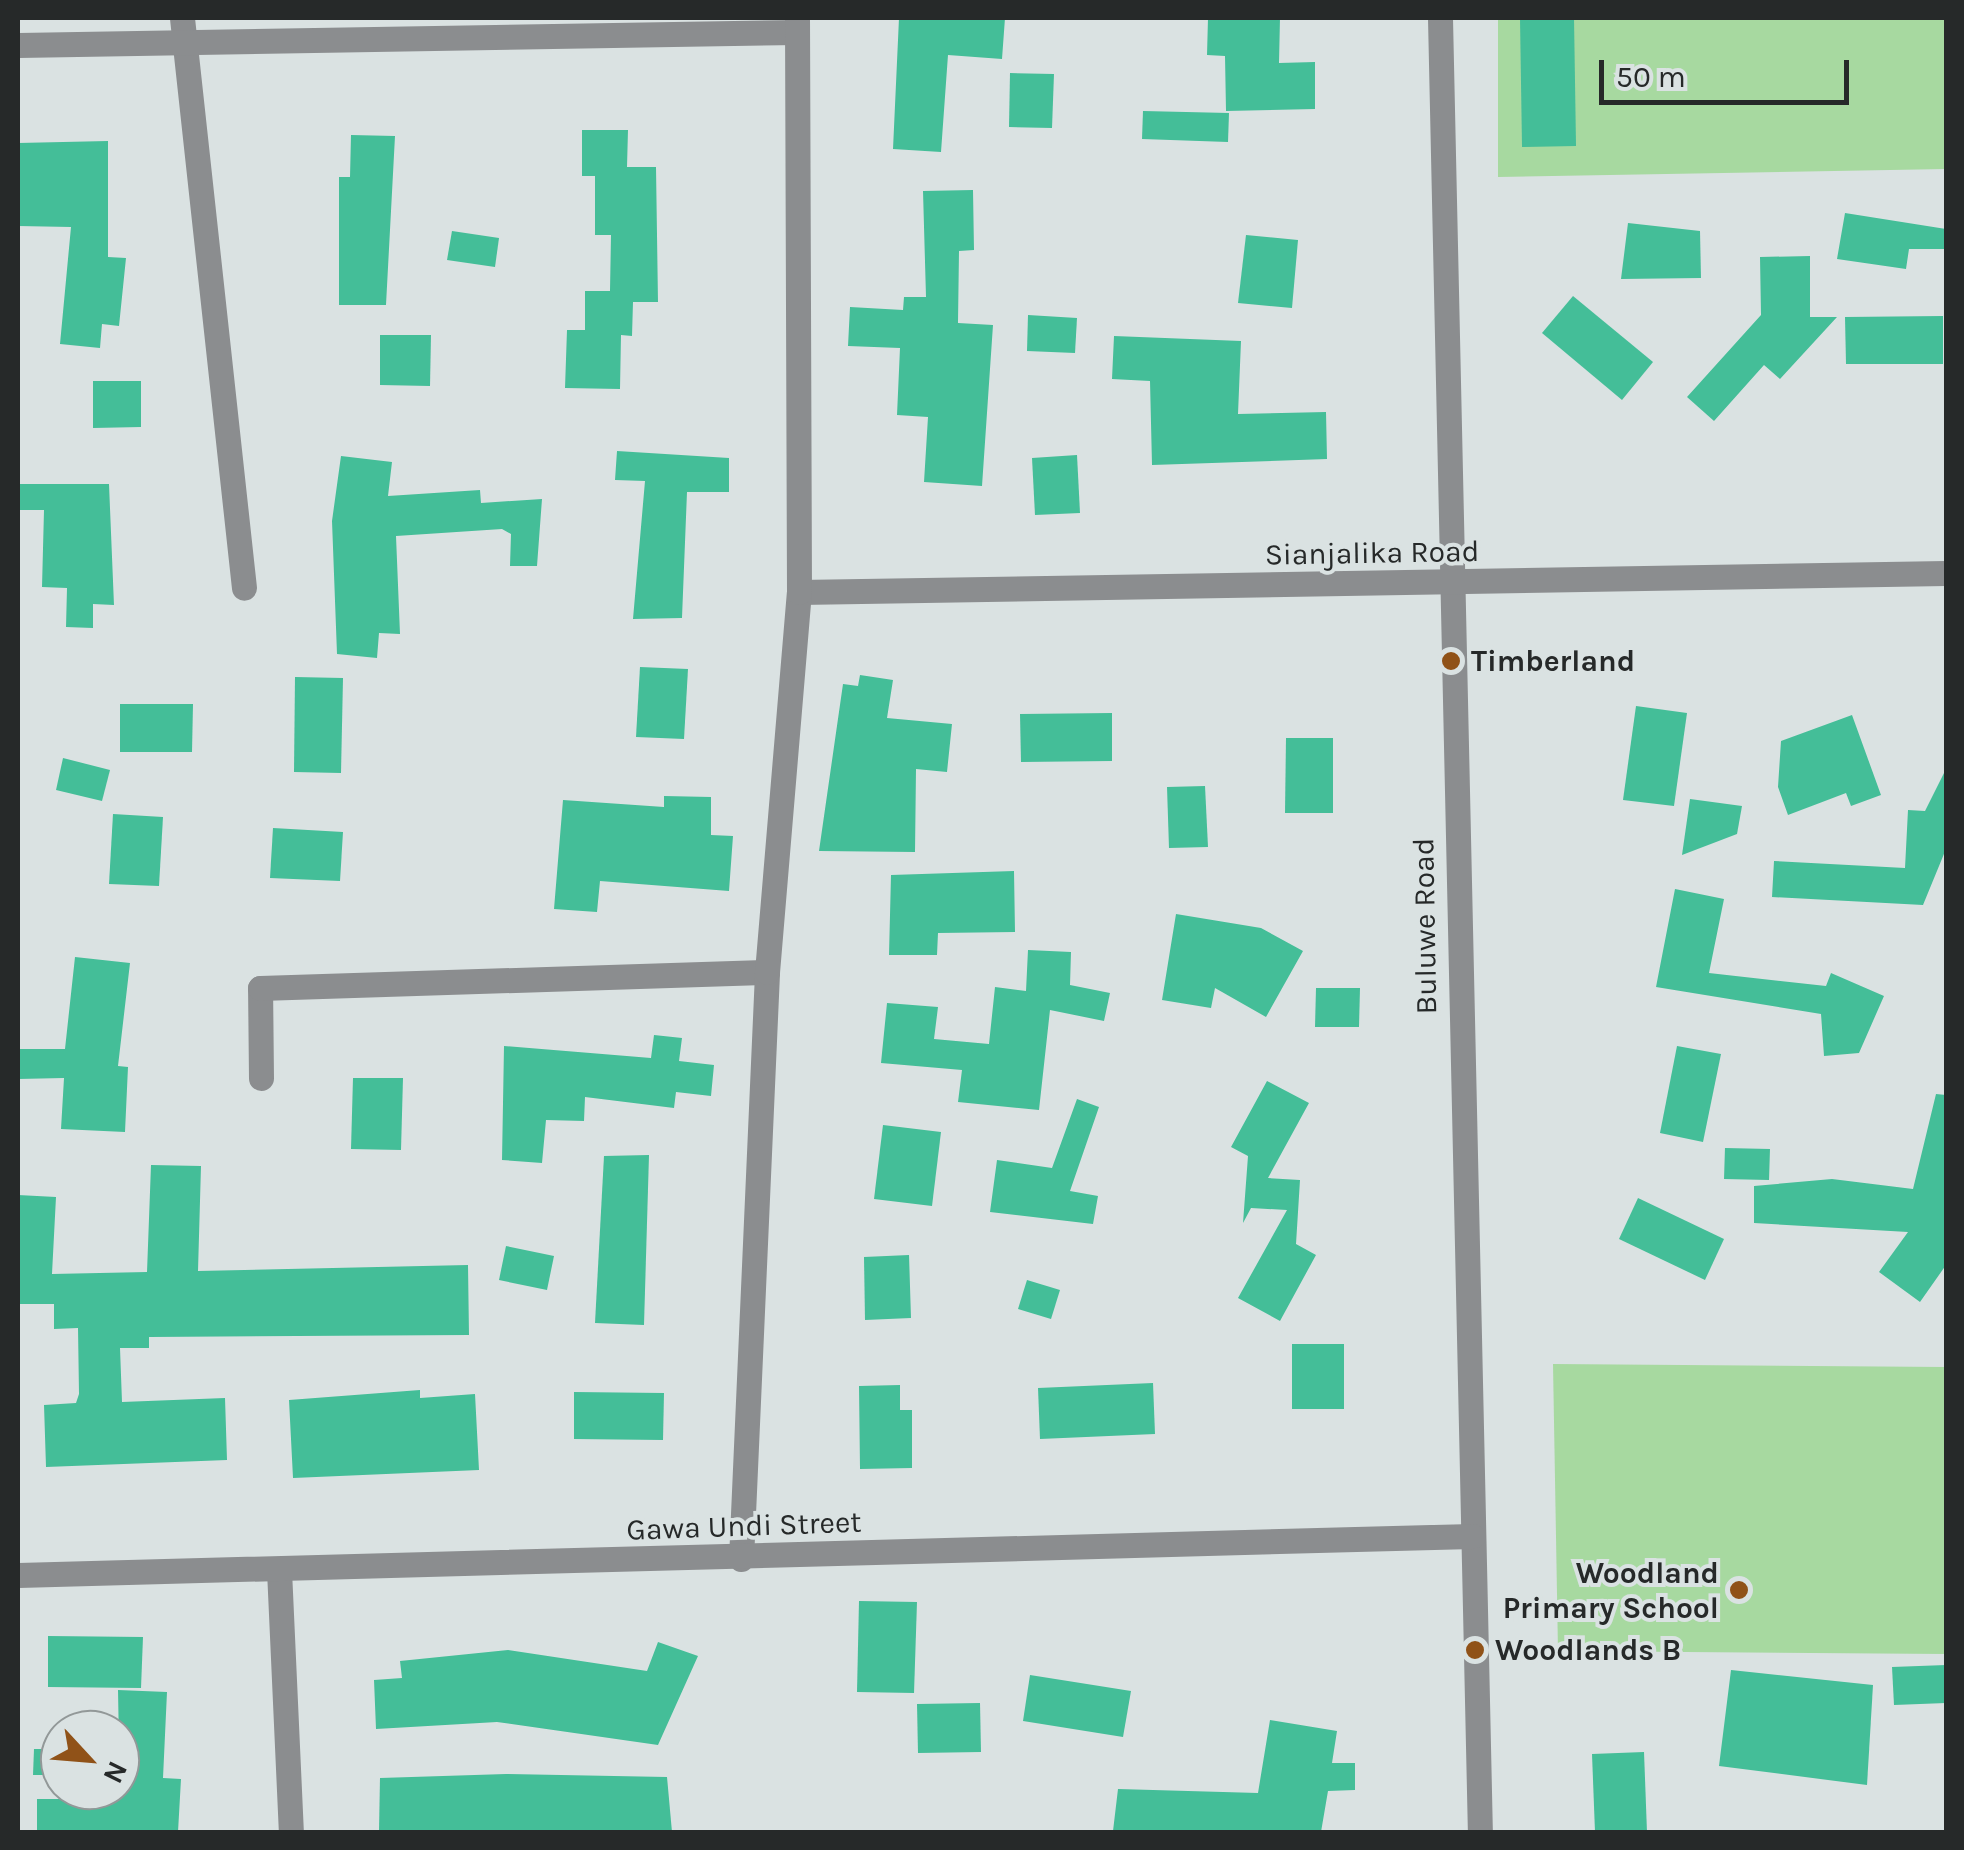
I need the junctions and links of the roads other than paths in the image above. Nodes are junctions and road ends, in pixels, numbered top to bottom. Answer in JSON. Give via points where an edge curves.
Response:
{"nodes":[{"id":1,"x":1440,"y":18,"type":"edge"},
{"id":2,"x":488,"y":24,"type":"edge"},
{"id":3,"x":797,"y":25,"type":"edge"},
{"id":4,"x":182,"y":30,"type":"edge"},
{"id":5,"x":18,"y":44,"type":"edge"},
{"id":6,"x":1946,"y":573,"type":"edge"},
{"id":7,"x":1450,"y":585,"type":"junction"},
{"id":8,"x":244,"y":588,"type":"dead end"},
{"id":9,"x":799,"y":592,"type":"junction"},
{"id":10,"x":767,"y":972,"type":"junction"},
{"id":11,"x":261,"y":1078,"type":"dead end"},
{"id":12,"x":1472,"y":1536,"type":"junction"},
{"id":13,"x":742,"y":1559,"type":"junction"},
{"id":14,"x":278,"y":1570,"type":"junction"},
{"id":15,"x":18,"y":1575,"type":"edge"},
{"id":16,"x":291,"y":1832,"type":"edge"},
{"id":17,"x":1480,"y":1832,"type":"edge"}],
"edges":[{"from":1,"to":7,"type":"street","name":"Buluwe Road"},
{"from":2,"to":3,"type":"street"},
{"from":2,"to":4,"type":"street"},
{"from":3,"to":9,"type":"street"},
{"from":4,"to":5,"type":"street"},
{"from":4,"to":8,"type":"street"},
{"from":6,"to":7,"type":"street","name":"Sianjalika Road"},
{"from":7,"to":9,"type":"street","name":"Sianjalika Road"},
{"from":7,"to":12,"type":"street","name":"Buluwe Road"},
{"from":9,"to":10,"type":"street"},
{"from":10,"to":11,"type":"street","via":[[260,988]]},
{"from":10,"to":13,"type":"street"},
{"from":12,"to":13,"type":"street","name":"Gawa Undi Street"},
{"from":12,"to":17,"type":"street","name":"Buluwe Road"},
{"from":13,"to":14,"type":"street","name":"Gawa Undi Street"},
{"from":14,"to":15,"type":"street","name":"Gawa Undi Street"},
{"from":14,"to":16,"type":"street"}]}
